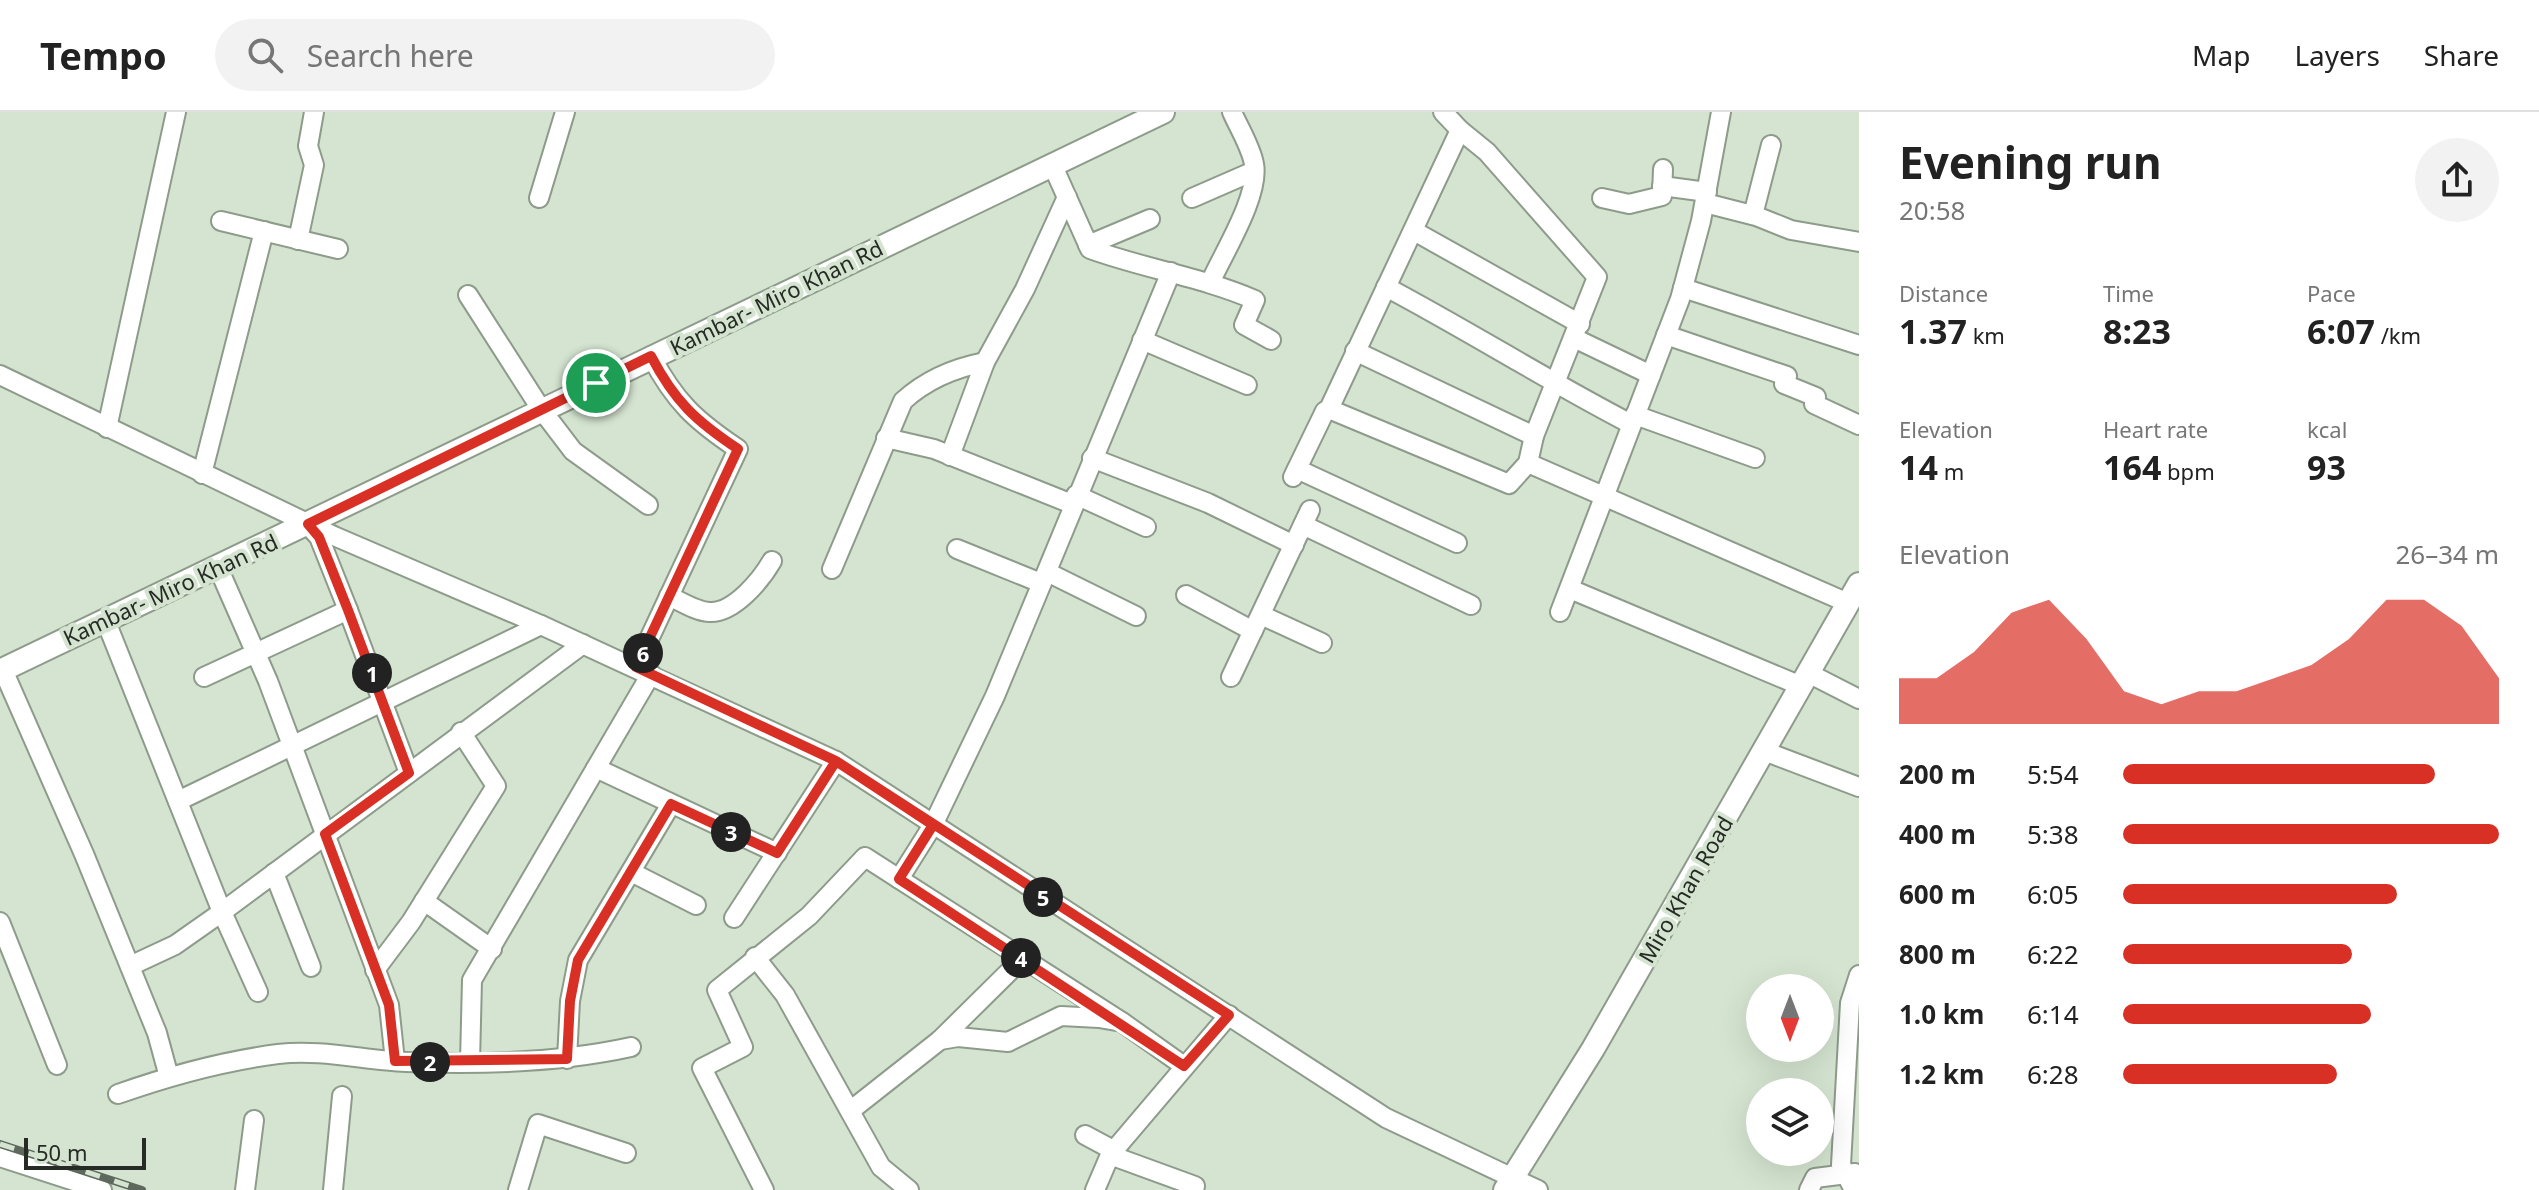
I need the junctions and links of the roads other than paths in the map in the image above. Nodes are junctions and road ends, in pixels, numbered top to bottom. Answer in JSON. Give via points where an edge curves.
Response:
{"nodes":[{"id":1,"x":176,"y":112,"type":"edge"},
{"id":2,"x":314,"y":112,"type":"edge"},
{"id":3,"x":565,"y":112,"type":"edge"},
{"id":4,"x":1163,"y":112,"type":"edge"},
{"id":5,"x":1232,"y":112,"type":"edge"},
{"id":6,"x":1443,"y":112,"type":"edge"},
{"id":7,"x":1721,"y":112,"type":"edge"},
{"id":8,"x":1460,"y":130,"type":"junction"},
{"id":9,"x":1771,"y":145,"type":"dead end"},
{"id":10,"x":1052,"y":164,"type":"junction"},
{"id":11,"x":1254,"y":171,"type":"junction"},
{"id":12,"x":1067,"y":197,"type":"junction"},
{"id":13,"x":1706,"y":197,"type":"junction"},
{"id":14,"x":539,"y":198,"type":"dead end"},
{"id":15,"x":1192,"y":198,"type":"dead end"},
{"id":16,"x":1602,"y":198,"type":"dead end"},
{"id":17,"x":1753,"y":215,"type":"junction"},
{"id":18,"x":1150,"y":219,"type":"dead end"},
{"id":19,"x":221,"y":221,"type":"dead end"},
{"id":20,"x":264,"y":231,"type":"junction"},
{"id":21,"x":1414,"y":231,"type":"junction"},
{"id":22,"x":298,"y":240,"type":"junction"},
{"id":23,"x":1859,"y":242,"type":"edge"},
{"id":24,"x":1088,"y":245,"type":"junction"},
{"id":25,"x":338,"y":249,"type":"dead end"},
{"id":26,"x":1171,"y":272,"type":"junction"},
{"id":27,"x":1211,"y":281,"type":"junction"},
{"id":28,"x":1386,"y":287,"type":"junction"},
{"id":29,"x":1683,"y":288,"type":"junction"},
{"id":30,"x":468,"y":295,"type":"dead end"},
{"id":31,"x":1577,"y":331,"type":"junction"},
{"id":32,"x":1666,"y":335,"type":"junction"},
{"id":33,"x":1142,"y":340,"type":"junction"},
{"id":34,"x":1271,"y":340,"type":"dead end"},
{"id":35,"x":1859,"y":345,"type":"edge"},
{"id":36,"x":1355,"y":351,"type":"junction"},
{"id":37,"x":651,"y":356,"type":"junction"},
{"id":38,"x":985,"y":362,"type":"junction"},
{"id":39,"x":0,"y":375,"type":"edge"},
{"id":40,"x":1651,"y":375,"type":"junction"},
{"id":41,"x":1247,"y":385,"type":"dead end"},
{"id":42,"x":1555,"y":385,"type":"junction"},
{"id":43,"x":541,"y":409,"type":"junction"},
{"id":44,"x":1329,"y":409,"type":"junction"},
{"id":45,"x":1633,"y":420,"type":"junction"},
{"id":46,"x":1859,"y":425,"type":"edge"},
{"id":47,"x":107,"y":428,"type":"junction"},
{"id":48,"x":1534,"y":436,"type":"junction"},
{"id":49,"x":886,"y":438,"type":"junction"},
{"id":50,"x":950,"y":456,"type":"junction"},
{"id":51,"x":1092,"y":458,"type":"junction"},
{"id":52,"x":1755,"y":458,"type":"dead end"},
{"id":53,"x":1528,"y":463,"type":"junction"},
{"id":54,"x":202,"y":474,"type":"junction"},
{"id":55,"x":1602,"y":497,"type":"junction"},
{"id":56,"x":1074,"y":500,"type":"junction"},
{"id":57,"x":648,"y":505,"type":"dead end"},
{"id":58,"x":308,"y":524,"type":"junction"},
{"id":59,"x":1146,"y":527,"type":"dead end"},
{"id":60,"x":1457,"y":543,"type":"dead end"},
{"id":61,"x":1294,"y":545,"type":"junction"},
{"id":62,"x":957,"y":549,"type":"dead end"},
{"id":63,"x":772,"y":561,"type":"dead end"},
{"id":64,"x":217,"y":565,"type":"junction"},
{"id":65,"x":832,"y":569,"type":"dead end"},
{"id":66,"x":1044,"y":577,"type":"junction"},
{"id":67,"x":1570,"y":589,"type":"junction"},
{"id":68,"x":1854,"y":594,"type":"edge"},
{"id":69,"x":1186,"y":595,"type":"dead end"},
{"id":70,"x":669,"y":596,"type":"junction"},
{"id":71,"x":1471,"y":605,"type":"dead end"},
{"id":72,"x":348,"y":610,"type":"junction"},
{"id":73,"x":1560,"y":612,"type":"dead end"},
{"id":74,"x":1136,"y":616,"type":"dead end"},
{"id":75,"x":105,"y":619,"type":"junction"},
{"id":76,"x":1257,"y":623,"type":"junction"},
{"id":77,"x":541,"y":625,"type":"junction"},
{"id":78,"x":1322,"y":643,"type":"dead end"},
{"id":79,"x":583,"y":644,"type":"junction"},
{"id":80,"x":255,"y":654,"type":"junction"},
{"id":81,"x":2,"y":670,"type":"edge"},
{"id":82,"x":644,"y":671,"type":"junction"},
{"id":83,"x":204,"y":677,"type":"dead end"},
{"id":84,"x":1231,"y":677,"type":"dead end"},
{"id":85,"x":1806,"y":680,"type":"junction"},
{"id":86,"x":1859,"y":699,"type":"edge"},
{"id":87,"x":383,"y":703,"type":"junction"},
{"id":88,"x":461,"y":732,"type":"junction"},
{"id":89,"x":290,"y":747,"type":"junction"},
{"id":90,"x":1764,"y":751,"type":"junction"},
{"id":91,"x":836,"y":761,"type":"junction"},
{"id":92,"x":596,"y":768,"type":"junction"},
{"id":93,"x":409,"y":773,"type":"junction"},
{"id":94,"x":1859,"y":787,"type":"edge"},
{"id":95,"x":178,"y":801,"type":"junction"},
{"id":96,"x":671,"y":804,"type":"junction"},
{"id":97,"x":933,"y":825,"type":"junction"},
{"id":98,"x":325,"y":834,"type":"junction"},
{"id":99,"x":777,"y":853,"type":"junction"},
{"id":100,"x":631,"y":872,"type":"junction"},
{"id":101,"x":274,"y":873,"type":"junction"},
{"id":102,"x":899,"y":879,"type":"junction"},
{"id":103,"x":424,"y":901,"type":"junction"},
{"id":104,"x":696,"y":905,"type":"dead end"},
{"id":105,"x":222,"y":912,"type":"junction"},
{"id":106,"x":734,"y":918,"type":"dead end"},
{"id":107,"x":0,"y":922,"type":"edge"},
{"id":108,"x":492,"y":949,"type":"junction"},
{"id":109,"x":755,"y":957,"type":"junction"},
{"id":110,"x":1022,"y":959,"type":"junction"},
{"id":111,"x":130,"y":966,"type":"junction"},
{"id":112,"x":311,"y":967,"type":"dead end"},
{"id":113,"x":375,"y":970,"type":"junction"},
{"id":114,"x":1859,"y":975,"type":"edge"},
{"id":115,"x":258,"y":992,"type":"dead end"},
{"id":116,"x":1854,"y":1004,"type":"edge"},
{"id":117,"x":1229,"y":1015,"type":"junction"},
{"id":118,"x":1122,"y":1022,"type":"junction"},
{"id":119,"x":940,"y":1040,"type":"junction"},
{"id":120,"x":631,"y":1047,"type":"dead end"},
{"id":121,"x":567,"y":1059,"type":"junction"},
{"id":122,"x":395,"y":1061,"type":"junction"},
{"id":123,"x":470,"y":1062,"type":"junction"},
{"id":124,"x":57,"y":1065,"type":"dead end"},
{"id":125,"x":1184,"y":1066,"type":"junction"},
{"id":126,"x":169,"y":1077,"type":"junction"},
{"id":127,"x":118,"y":1094,"type":"dead end"},
{"id":128,"x":342,"y":1096,"type":"dead end"},
{"id":129,"x":850,"y":1111,"type":"junction"},
{"id":130,"x":254,"y":1120,"type":"dead end"},
{"id":131,"x":1085,"y":1135,"type":"dead end"},
{"id":132,"x":1111,"y":1152,"type":"junction"},
{"id":133,"x":626,"y":1153,"type":"dead end"},
{"id":134,"x":0,"y":1157,"type":"edge"},
{"id":135,"x":1854,"y":1179,"type":"edge"},
{"id":136,"x":1509,"y":1183,"type":"edge"},
{"id":137,"x":102,"y":1190,"type":"edge"},
{"id":138,"x":245,"y":1190,"type":"edge"},
{"id":139,"x":333,"y":1190,"type":"edge"},
{"id":140,"x":518,"y":1190,"type":"edge"},
{"id":141,"x":764,"y":1190,"type":"edge"},
{"id":142,"x":909,"y":1190,"type":"edge"},
{"id":143,"x":1095,"y":1190,"type":"edge"},
{"id":144,"x":1194,"y":1190,"type":"edge"},
{"id":145,"x":1538,"y":1190,"type":"edge"},
{"id":146,"x":1809,"y":1190,"type":"edge"}],
"edges":[{"from":1,"to":47,"type":"street"},
{"from":2,"to":22,"type":"street","via":[[308,146],[314,165]]},
{"from":3,"to":14,"type":"street"},
{"from":4,"to":10,"type":"main road","name":"Kambar- Miro Khan Rd"},
{"from":5,"to":11,"type":"street"},
{"from":6,"to":8,"type":"street"},
{"from":7,"to":13,"type":"street"},
{"from":8,"to":21,"type":"street"},
{"from":8,"to":31,"type":"street","via":[[1487,152],[1597,277]]},
{"from":9,"to":17,"type":"street"},
{"from":10,"to":12,"type":"street"},
{"from":10,"to":37,"type":"main road","name":"Kambar- Miro Khan Rd"},
{"from":11,"to":15,"type":"street"},
{"from":11,"to":27,"type":"street","via":[[1244,217]]},
{"from":12,"to":24,"type":"street"},
{"from":12,"to":38,"type":"street"},
{"from":13,"to":16,"type":"street","via":[[1663,178],[1662,196],[1629,204]]},
{"from":13,"to":17,"type":"street"},
{"from":13,"to":29,"type":"street"},
{"from":17,"to":23,"type":"street","via":[[1791,230]]},
{"from":18,"to":24,"type":"street"},
{"from":19,"to":20,"type":"street"},
{"from":20,"to":22,"type":"street"},
{"from":20,"to":54,"type":"street"},
{"from":21,"to":28,"type":"street"},
{"from":21,"to":31,"type":"street"},
{"from":22,"to":25,"type":"street"},
{"from":24,"to":26,"type":"street","via":[[1120,260]]},
{"from":26,"to":27,"type":"street"},
{"from":26,"to":33,"type":"street"},
{"from":27,"to":34,"type":"street","via":[[1255,300],[1244,325]]},
{"from":28,"to":36,"type":"street"},
{"from":28,"to":42,"type":"street","via":[[1487,340]]},
{"from":29,"to":32,"type":"street"},
{"from":29,"to":35,"type":"street"},
{"from":30,"to":43,"type":"street"},
{"from":31,"to":40,"type":"street"},
{"from":31,"to":42,"type":"street"},
{"from":32,"to":40,"type":"street"},
{"from":32,"to":46,"type":"street","via":[[1787,376],[1784,384]]},
{"from":33,"to":41,"type":"street"},
{"from":33,"to":51,"type":"street"},
{"from":36,"to":44,"type":"street"},
{"from":36,"to":48,"type":"street"},
{"from":37,"to":43,"type":"main road","name":"Kambar- Miro Khan Rd"},
{"from":37,"to":70,"type":"street","via":[[694,419],[738,449]]},
{"from":38,"to":49,"type":"street","via":[[956,368],[917,389],[903,401]]},
{"from":38,"to":50,"type":"street"},
{"from":39,"to":47,"type":"street"},
{"from":40,"to":45,"type":"street"},
{"from":42,"to":45,"type":"street"},
{"from":42,"to":48,"type":"street"},
{"from":43,"to":57,"type":"street","via":[[573,451]]},
{"from":43,"to":58,"type":"main road","name":"Kambar- Miro Khan Rd"},
{"from":44,"to":53,"type":"street","via":[[1509,484]]},
{"from":44,"to":60,"type":"street","via":[[1295,473]]},
{"from":45,"to":52,"type":"street"},
{"from":45,"to":55,"type":"street"},
{"from":47,"to":54,"type":"street"},
{"from":48,"to":53,"type":"street"},
{"from":49,"to":50,"type":"street"},
{"from":49,"to":65,"type":"street"},
{"from":50,"to":56,"type":"street"},
{"from":51,"to":56,"type":"street"},
{"from":51,"to":61,"type":"street","via":[[1208,503]]},
{"from":53,"to":55,"type":"street"},
{"from":54,"to":58,"type":"street"},
{"from":55,"to":67,"type":"street"},
{"from":55,"to":68,"type":"street"},
{"from":56,"to":59,"type":"street"},
{"from":56,"to":66,"type":"street"},
{"from":58,"to":64,"type":"main road","name":"Kambar- Miro Khan Rd"},
{"from":58,"to":72,"type":"street","via":[[319,537]]},
{"from":58,"to":77,"type":"street"},
{"from":61,"to":71,"type":"street","via":[[1306,518]]},
{"from":61,"to":76,"type":"street"},
{"from":62,"to":66,"type":"street"},
{"from":63,"to":70,"type":"street","via":[[760,581],[715,612]]},
{"from":64,"to":75,"type":"main road","name":"Kambar- Miro Khan Rd"},
{"from":64,"to":80,"type":"street"},
{"from":66,"to":74,"type":"street"},
{"from":66,"to":97,"type":"street"},
{"from":67,"to":73,"type":"street"},
{"from":67,"to":85,"type":"street"},
{"from":68,"to":85,"type":"main road","name":"Miro Khan Road"},
{"from":69,"to":76,"type":"street"},
{"from":70,"to":82,"type":"street"},
{"from":72,"to":80,"type":"street"},
{"from":72,"to":87,"type":"street"},
{"from":75,"to":81,"type":"main road","name":"Kambar- Miro Khan Rd"},
{"from":75,"to":95,"type":"street"},
{"from":76,"to":78,"type":"street"},
{"from":76,"to":84,"type":"street"},
{"from":77,"to":79,"type":"street"},
{"from":77,"to":87,"type":"street"},
{"from":79,"to":82,"type":"street"},
{"from":79,"to":88,"type":"street"},
{"from":80,"to":83,"type":"street"},
{"from":80,"to":89,"type":"street"},
{"from":81,"to":111,"type":"street"},
{"from":82,"to":91,"type":"street"},
{"from":82,"to":92,"type":"street"},
{"from":85,"to":86,"type":"street"},
{"from":85,"to":90,"type":"main road","name":"Miro Khan Road"},
{"from":87,"to":89,"type":"street"},
{"from":87,"to":93,"type":"street"},
{"from":88,"to":93,"type":"street"},
{"from":88,"to":103,"type":"street","via":[[497,782]]},
{"from":89,"to":95,"type":"street"},
{"from":89,"to":98,"type":"street"},
{"from":90,"to":94,"type":"street"},
{"from":90,"to":136,"type":"main road","name":"Miro Khan Road","via":[[1593,1049]]},
{"from":91,"to":97,"type":"street"},
{"from":91,"to":99,"type":"street"},
{"from":92,"to":96,"type":"street"},
{"from":92,"to":108,"type":"street"},
{"from":93,"to":98,"type":"street"},
{"from":95,"to":105,"type":"street"},
{"from":96,"to":99,"type":"street"},
{"from":96,"to":100,"type":"street"},
{"from":97,"to":102,"type":"street"},
{"from":97,"to":117,"type":"street"},
{"from":98,"to":101,"type":"street"},
{"from":98,"to":113,"type":"street"},
{"from":99,"to":106,"type":"street"},
{"from":100,"to":104,"type":"street"},
{"from":100,"to":121,"type":"street","via":[[578,960]]},
{"from":101,"to":105,"type":"street"},
{"from":101,"to":112,"type":"street"},
{"from":102,"to":109,"type":"street","via":[[865,857],[809,916]]},
{"from":102,"to":110,"type":"street"},
{"from":103,"to":108,"type":"street"},
{"from":103,"to":113,"type":"street"},
{"from":105,"to":111,"type":"street","via":[[175,945]]},
{"from":105,"to":115,"type":"street"},
{"from":107,"to":124,"type":"street"},
{"from":108,"to":123,"type":"street","via":[[472,980]]},
{"from":109,"to":129,"type":"street","via":[[785,995]]},
{"from":109,"to":141,"type":"street","via":[[717,990],[743,1047],[702,1068]]},
{"from":110,"to":118,"type":"street"},
{"from":110,"to":119,"type":"street"},
{"from":111,"to":126,"type":"street"},
{"from":113,"to":122,"type":"street","via":[[389,1005]]},
{"from":114,"to":116,"type":"street"},
{"from":116,"to":135,"type":"street","via":[[1841,1165]]},
{"from":117,"to":125,"type":"street"},
{"from":117,"to":136,"type":"street","via":[[1386,1118]]},
{"from":118,"to":119,"type":"street","via":[[1061,1016],[1008,1042]]},
{"from":118,"to":125,"type":"street"},
{"from":119,"to":129,"type":"street"},
{"from":120,"to":121,"type":"street"},
{"from":121,"to":123,"type":"street"},
{"from":122,"to":123,"type":"street"},
{"from":122,"to":126,"type":"street","via":[[278,1054]]},
{"from":125,"to":132,"type":"street"},
{"from":126,"to":127,"type":"street"},
{"from":128,"to":139,"type":"street"},
{"from":129,"to":142,"type":"street","via":[[881,1167]]},
{"from":130,"to":138,"type":"street"},
{"from":131,"to":132,"type":"street"},
{"from":132,"to":143,"type":"street"},
{"from":132,"to":144,"type":"street","via":[[1195,1186]]},
{"from":133,"to":140,"type":"street","via":[[538,1124]]},
{"from":134,"to":137,"type":"street"},
{"from":135,"to":146,"type":"street","via":[[1815,1178]]},
{"from":136,"to":145,"type":"street"}]}
